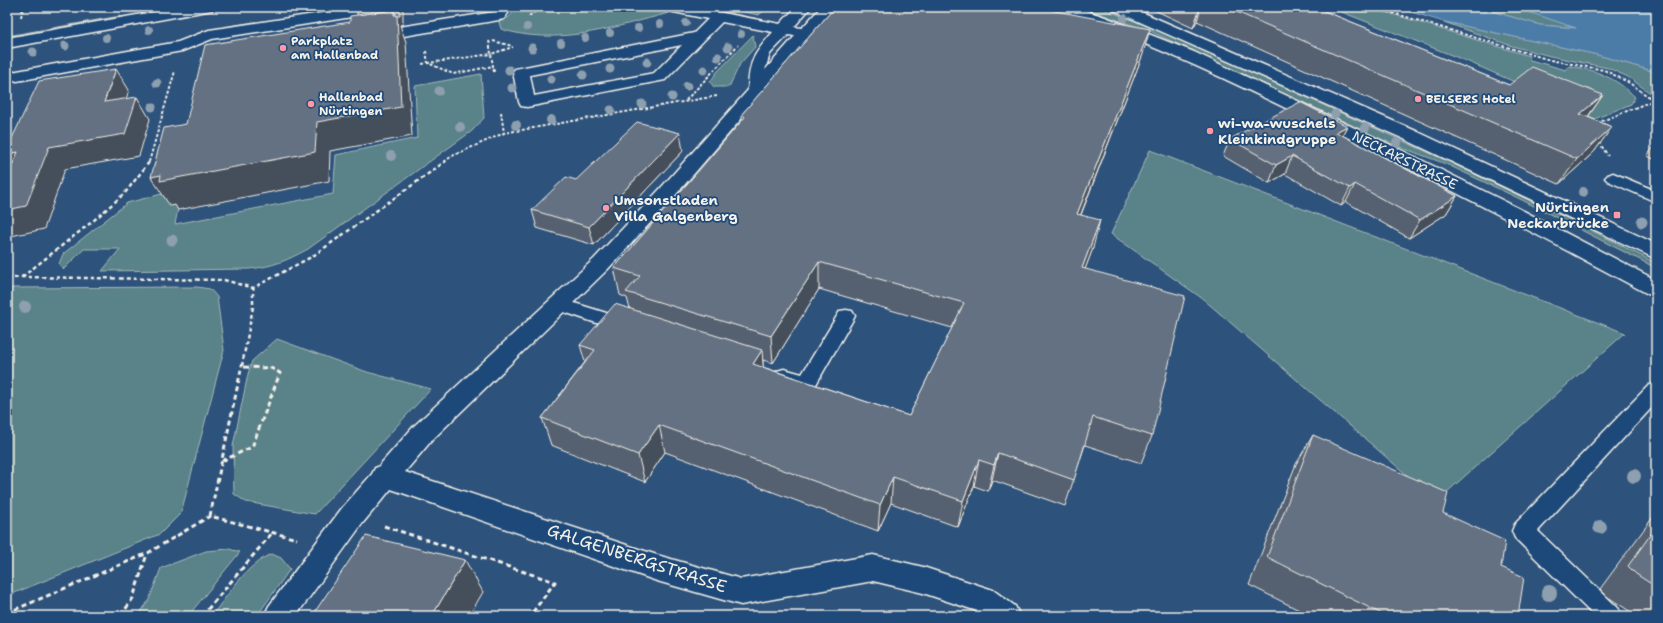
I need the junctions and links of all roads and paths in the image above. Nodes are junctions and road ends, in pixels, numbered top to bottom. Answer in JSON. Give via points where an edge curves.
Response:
{"nodes":[{"id":1,"x":27,"y":7,"type":"edge"},
{"id":2,"x":133,"y":7,"type":"edge"},
{"id":3,"x":207,"y":7,"type":"edge"},
{"id":4,"x":390,"y":7,"type":"edge"},
{"id":5,"x":505,"y":7,"type":"edge"},
{"id":6,"x":668,"y":7,"type":"edge"},
{"id":7,"x":804,"y":7,"type":"edge"},
{"id":8,"x":829,"y":7,"type":"edge"},
{"id":9,"x":1060,"y":7,"type":"edge"},
{"id":10,"x":1118,"y":7,"type":"edge"},
{"id":11,"x":1373,"y":7,"type":"edge"},
{"id":12,"x":718,"y":17,"type":"junction"},
{"id":13,"x":484,"y":19,"type":"junction"},
{"id":14,"x":20,"y":20,"type":"dead end"},
{"id":15,"x":757,"y":24,"type":"junction"},
{"id":16,"x":7,"y":29,"type":"edge"},
{"id":17,"x":784,"y":29,"type":"junction"},
{"id":18,"x":807,"y":34,"type":"junction"},
{"id":19,"x":699,"y":37,"type":"junction"},
{"id":20,"x":356,"y":38,"type":"edge"},
{"id":21,"x":7,"y":43,"type":"edge"},
{"id":22,"x":425,"y":44,"type":"dead end"},
{"id":23,"x":182,"y":46,"type":"junction"},
{"id":24,"x":491,"y":54,"type":"dead end"},
{"id":25,"x":428,"y":63,"type":"junction"},
{"id":26,"x":422,"y":64,"type":"dead end"},
{"id":27,"x":493,"y":66,"type":"dead end"},
{"id":28,"x":521,"y":72,"type":"junction"},
{"id":29,"x":17,"y":76,"type":"dead end"},
{"id":30,"x":756,"y":91,"type":"junction"},
{"id":31,"x":1653,"y":101,"type":"junction"},
{"id":32,"x":1656,"y":102,"type":"edge"},
{"id":33,"x":1592,"y":128,"type":"edge"},
{"id":34,"x":1597,"y":141,"type":"edge"},
{"id":35,"x":1613,"y":178,"type":"joint"},
{"id":36,"x":1656,"y":197,"type":"edge"},
{"id":37,"x":1656,"y":252,"type":"edge"},
{"id":38,"x":21,"y":277,"type":"junction"},
{"id":39,"x":7,"y":279,"type":"edge"},
{"id":40,"x":253,"y":288,"type":"junction"},
{"id":41,"x":1656,"y":289,"type":"edge"},
{"id":42,"x":558,"y":304,"type":"junction"},
{"id":43,"x":846,"y":316,"type":"dead end"},
{"id":44,"x":641,"y":330,"type":"edge"},
{"id":45,"x":242,"y":367,"type":"junction"},
{"id":46,"x":769,"y":371,"type":"edge"},
{"id":47,"x":1656,"y":390,"type":"edge"},
{"id":48,"x":222,"y":461,"type":"junction"},
{"id":49,"x":384,"y":476,"type":"junction"},
{"id":50,"x":210,"y":516,"type":"junction"},
{"id":51,"x":413,"y":536,"type":"dead end"},
{"id":52,"x":148,"y":553,"type":"junction"},
{"id":53,"x":7,"y":613,"type":"edge"},
{"id":54,"x":121,"y":616,"type":"edge"},
{"id":55,"x":202,"y":616,"type":"edge"},
{"id":56,"x":279,"y":616,"type":"edge"},
{"id":57,"x":530,"y":616,"type":"edge"},
{"id":58,"x":1005,"y":616,"type":"edge"},
{"id":59,"x":1610,"y":616,"type":"edge"}],
"edges":[{"from":1,"to":14,"type":"path","via":[[23,8]]},
{"from":2,"to":16,"type":"street"},
{"from":3,"to":21,"type":"street"},
{"from":4,"to":23,"type":"street","via":[[260,34],[209,35]]},
{"from":5,"to":13,"type":"street","via":[[499,16]]},
{"from":6,"to":12,"type":"street"},
{"from":7,"to":17,"type":"street"},
{"from":8,"to":18,"type":"street"},
{"from":9,"to":41,"type":"street","name":"NECKARSTRASSE","via":[[1188,55],[1393,153]]},
{"from":10,"to":37,"type":"street","name":"NECKARSTRASSE","via":[[1410,135]]},
{"from":11,"to":31,"type":"path","via":[[1550,60],[1604,70],[1628,82]]},
{"from":12,"to":15,"type":"street"},
{"from":12,"to":19,"type":"street"},
{"from":13,"to":20,"type":"street"},
{"from":13,"to":28,"type":"path","via":[[489,40],[513,47]]},
{"from":15,"to":17,"type":"street"},
{"from":15,"to":40,"type":"path","via":[[686,100],[504,133],[474,145],[452,156],[313,256]]},
{"from":17,"to":18,"type":"street"},
{"from":17,"to":30,"type":"street","via":[[763,52],[757,69]]},
{"from":18,"to":30,"type":"street"},
{"from":19,"to":28,"type":"street"},
{"from":19,"to":28,"type":"street","via":[[659,77],[527,102]]},
{"from":22,"to":25,"type":"path"},
{"from":23,"to":29,"type":"street"},
{"from":23,"to":38,"type":"path","via":[[149,163],[125,193]]},
{"from":24,"to":25,"type":"path"},
{"from":25,"to":26,"type":"path"},
{"from":25,"to":27,"type":"path","via":[[453,74]]},
{"from":30,"to":42,"type":"street","via":[[601,264]]},
{"from":31,"to":32,"type":"path"},
{"from":31,"to":33,"type":"path","via":[[1598,122]]},
{"from":34,"to":35,"type":"path","via":[[1607,153]]},
{"from":35,"to":36,"type":"lane"},
{"from":38,"to":39,"type":"path"},
{"from":38,"to":40,"type":"path","via":[[224,280]]},
{"from":40,"to":45,"type":"path","via":[[254,308]]},
{"from":42,"to":44,"type":"lane"},
{"from":42,"to":49,"type":"street","via":[[423,433]]},
{"from":43,"to":46,"type":"lane","via":[[807,383]]},
{"from":45,"to":48,"type":"path"},
{"from":45,"to":48,"type":"path","via":[[271,368],[280,373],[252,447]]},
{"from":47,"to":59,"type":"lane","via":[[1523,531]]},
{"from":48,"to":50,"type":"path"},
{"from":49,"to":56,"type":"street","via":[[328,547]]},
{"from":49,"to":58,"type":"street","name":"GALGENBERGSTRASSE","via":[[658,568],[741,592],[873,568],[923,580],[983,599]]},
{"from":50,"to":52,"type":"path"},
{"from":50,"to":55,"type":"path","via":[[272,533]]},
{"from":51,"to":57,"type":"path","via":[[555,582]]},
{"from":52,"to":53,"type":"path"},
{"from":52,"to":54,"type":"path","via":[[133,598]]}]}
